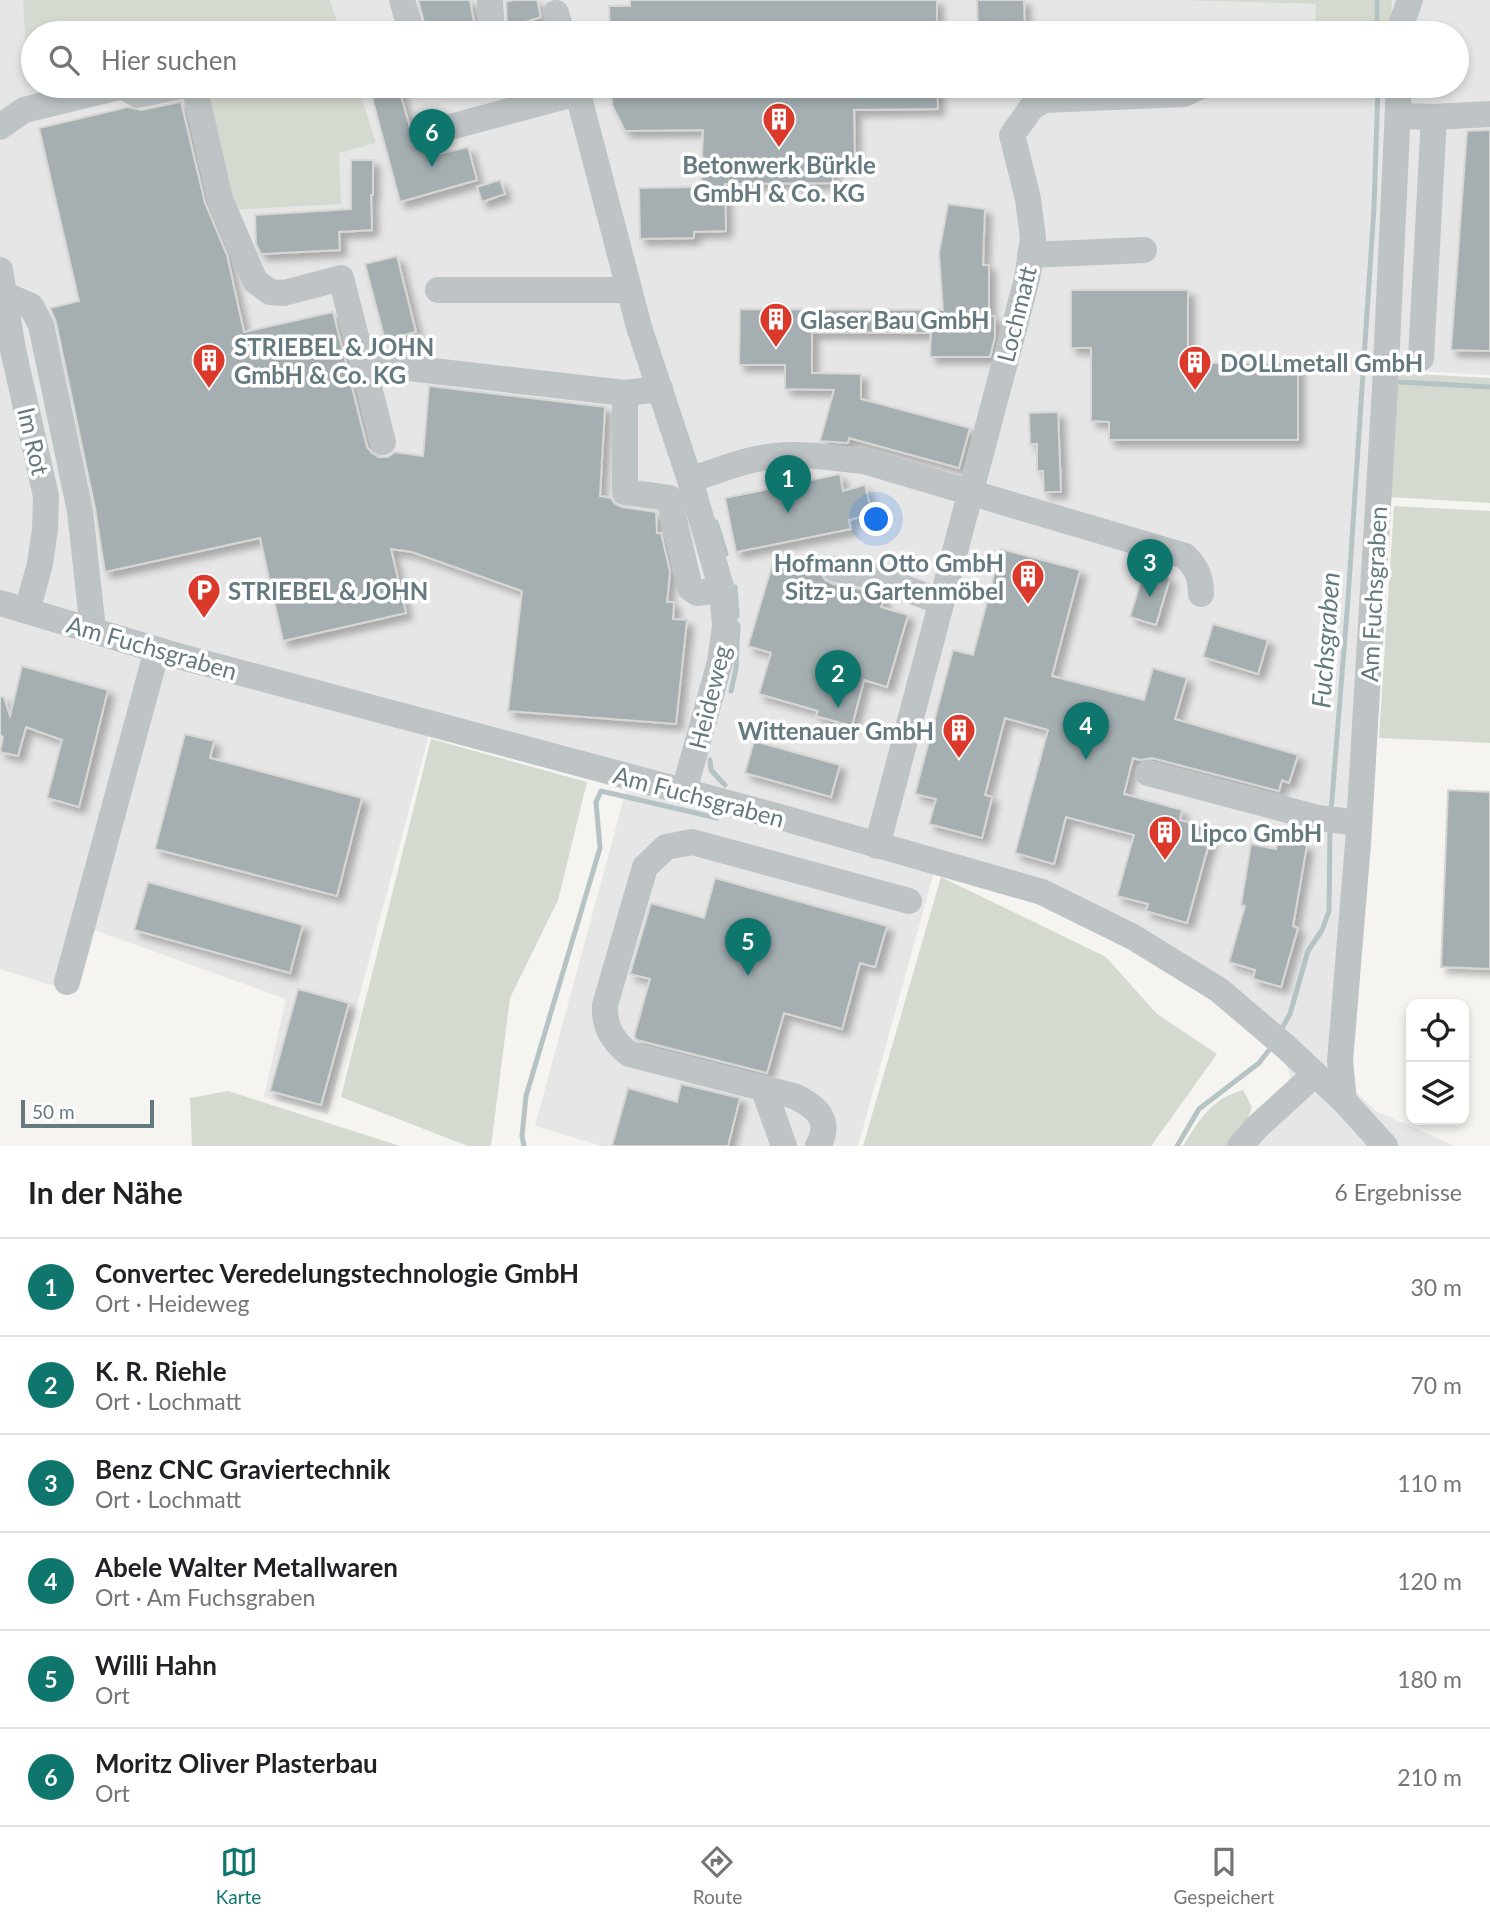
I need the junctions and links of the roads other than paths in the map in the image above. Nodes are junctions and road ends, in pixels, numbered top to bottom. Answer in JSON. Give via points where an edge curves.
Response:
{"nodes":[{"id":1,"x":402,"y":0,"type":"edge"},
{"id":2,"x":490,"y":0,"type":"edge"},
{"id":3,"x":1410,"y":0,"type":"edge"},
{"id":4,"x":408,"y":21,"type":"edge"},
{"id":5,"x":491,"y":21,"type":"edge"},
{"id":6,"x":1402,"y":21,"type":"edge"},
{"id":7,"x":74,"y":98,"type":"edge"},
{"id":8,"x":197,"y":98,"type":"edge"},
{"id":9,"x":550,"y":98,"type":"edge"},
{"id":10,"x":579,"y":98,"type":"edge"},
{"id":11,"x":1091,"y":98,"type":"edge"},
{"id":12,"x":1399,"y":98,"type":"edge"},
{"id":13,"x":1490,"y":114,"type":"edge"},
{"id":14,"x":1398,"y":116,"type":"junction"},
{"id":15,"x":1434,"y":117,"type":"junction"},
{"id":16,"x":0,"y":127,"type":"edge"},
{"id":17,"x":450,"y":127,"type":"dead end"},
{"id":18,"x":1144,"y":250,"type":"dead end"},
{"id":19,"x":1030,"y":255,"type":"junction"},
{"id":20,"x":2,"y":282,"type":"edge"},
{"id":21,"x":438,"y":290,"type":"dead end"},
{"id":22,"x":629,"y":290,"type":"junction"},
{"id":23,"x":1422,"y":358,"type":"dead end"},
{"id":24,"x":364,"y":362,"type":"junction"},
{"id":25,"x":660,"y":389,"type":"junction"},
{"id":26,"x":625,"y":393,"type":"junction"},
{"id":27,"x":383,"y":442,"type":"dead end"},
{"id":28,"x":684,"y":490,"type":"junction"},
{"id":29,"x":970,"y":491,"type":"junction"},
{"id":30,"x":836,"y":569,"type":"dead end"},
{"id":31,"x":1200,"y":594,"type":"dead end"},
{"id":32,"x":941,"y":602,"type":"junction"},
{"id":33,"x":0,"y":603,"type":"edge"},
{"id":34,"x":27,"y":611,"type":"junction"},
{"id":35,"x":93,"y":630,"type":"junction"},
{"id":36,"x":157,"y":650,"type":"junction"},
{"id":37,"x":1148,"y":773,"type":"dead end"},
{"id":38,"x":684,"y":791,"type":"junction"},
{"id":39,"x":779,"y":817,"type":"junction"},
{"id":40,"x":1340,"y":821,"type":"junction"},
{"id":41,"x":877,"y":846,"type":"junction"},
{"id":42,"x":767,"y":861,"type":"junction"},
{"id":43,"x":909,"y":901,"type":"dead end"},
{"id":44,"x":67,"y":982,"type":"dead end"},
{"id":45,"x":1343,"y":1035,"type":"junction"},
{"id":46,"x":1286,"y":1047,"type":"junction"},
{"id":47,"x":1314,"y":1075,"type":"junction"},
{"id":48,"x":764,"y":1090,"type":"junction"},
{"id":49,"x":1343,"y":1101,"type":"junction"},
{"id":50,"x":784,"y":1146,"type":"edge"},
{"id":51,"x":818,"y":1146,"type":"edge"},
{"id":52,"x":1240,"y":1146,"type":"edge"},
{"id":53,"x":1385,"y":1146,"type":"edge"}],
"edges":[{"from":1,"to":4,"type":"street"},
{"from":2,"to":5,"type":"street"},
{"from":3,"to":6,"type":"street"},
{"from":7,"to":16,"type":"street","via":[[24,110]]},
{"from":8,"to":24,"type":"street","via":[[220,200],[255,281],[270,292],[284,293],[341,278]]},
{"from":9,"to":17,"type":"street"},
{"from":10,"to":22,"type":"street","name":"Heideweg"},
{"from":11,"to":19,"type":"street","name":"Lochmatt","via":[[1044,100],[1032,107],[1013,135],[1028,199],[1033,238]]},
{"from":12,"to":14,"type":"street","name":"Am Fuchsgraben"},
{"from":13,"to":15,"type":"street"},
{"from":14,"to":15,"type":"street"},
{"from":14,"to":40,"type":"street","name":"Am Fuchsgraben","via":[[1385,388]]},
{"from":15,"to":23,"type":"street"},
{"from":18,"to":19,"type":"street"},
{"from":19,"to":29,"type":"street","name":"Lochmatt"},
{"from":20,"to":34,"type":"street","name":"Im Rot","via":[[46,496],[46,529]]},
{"from":20,"to":35,"type":"street","via":[[31,306],[41,325],[80,511]]},
{"from":21,"to":22,"type":"street"},
{"from":22,"to":25,"type":"street","name":"Heideweg"},
{"from":24,"to":26,"type":"street"},
{"from":24,"to":27,"type":"street"},
{"from":25,"to":26,"type":"street"},
{"from":25,"to":28,"type":"street","name":"Heideweg"},
{"from":26,"to":28,"type":"street","via":[[625,492]]},
{"from":28,"to":29,"type":"street","via":[[748,461],[814,455],[864,461]]},
{"from":28,"to":38,"type":"street","name":"Heideweg","via":[[722,590],[725,626],[720,662]]},
{"from":29,"to":31,"type":"street","via":[[1185,556],[1201,580]]},
{"from":29,"to":32,"type":"street","name":"Lochmatt"},
{"from":30,"to":32,"type":"street","via":[[873,576]]},
{"from":32,"to":41,"type":"street","name":"Lochmatt"},
{"from":33,"to":34,"type":"street","name":"Am Fuchsgraben"},
{"from":34,"to":35,"type":"street","name":"Am Fuchsgraben"},
{"from":35,"to":36,"type":"street","name":"Am Fuchsgraben"},
{"from":36,"to":38,"type":"street","name":"Am Fuchsgraben"},
{"from":36,"to":44,"type":"street"},
{"from":37,"to":40,"type":"street"},
{"from":38,"to":39,"type":"street","name":"Am Fuchsgraben"},
{"from":39,"to":41,"type":"street","name":"Am Fuchsgraben"},
{"from":39,"to":42,"type":"street"},
{"from":40,"to":45,"type":"street","name":"Am Fuchsgraben"},
{"from":41,"to":46,"type":"street","name":"Am Fuchsgraben","via":[[1042,892],[1133,937],[1219,990]]},
{"from":42,"to":43,"type":"street"},
{"from":42,"to":48,"type":"street","via":[[692,842],[666,847],[655,855],[641,878],[604,1019],[612,1038],[629,1054]]},
{"from":45,"to":46,"type":"street","via":[[1328,1049],[1307,1052]]},
{"from":45,"to":49,"type":"street","name":"Am Fuchsgraben"},
{"from":46,"to":47,"type":"street","name":"Am Fuchsgraben"},
{"from":47,"to":49,"type":"street","name":"Am Fuchsgraben"},
{"from":47,"to":52,"type":"street"},
{"from":48,"to":50,"type":"street"},
{"from":48,"to":51,"type":"street","via":[[810,1103],[823,1121],[825,1134]]},
{"from":49,"to":53,"type":"street","name":"Am Fuchsgraben"}]}
